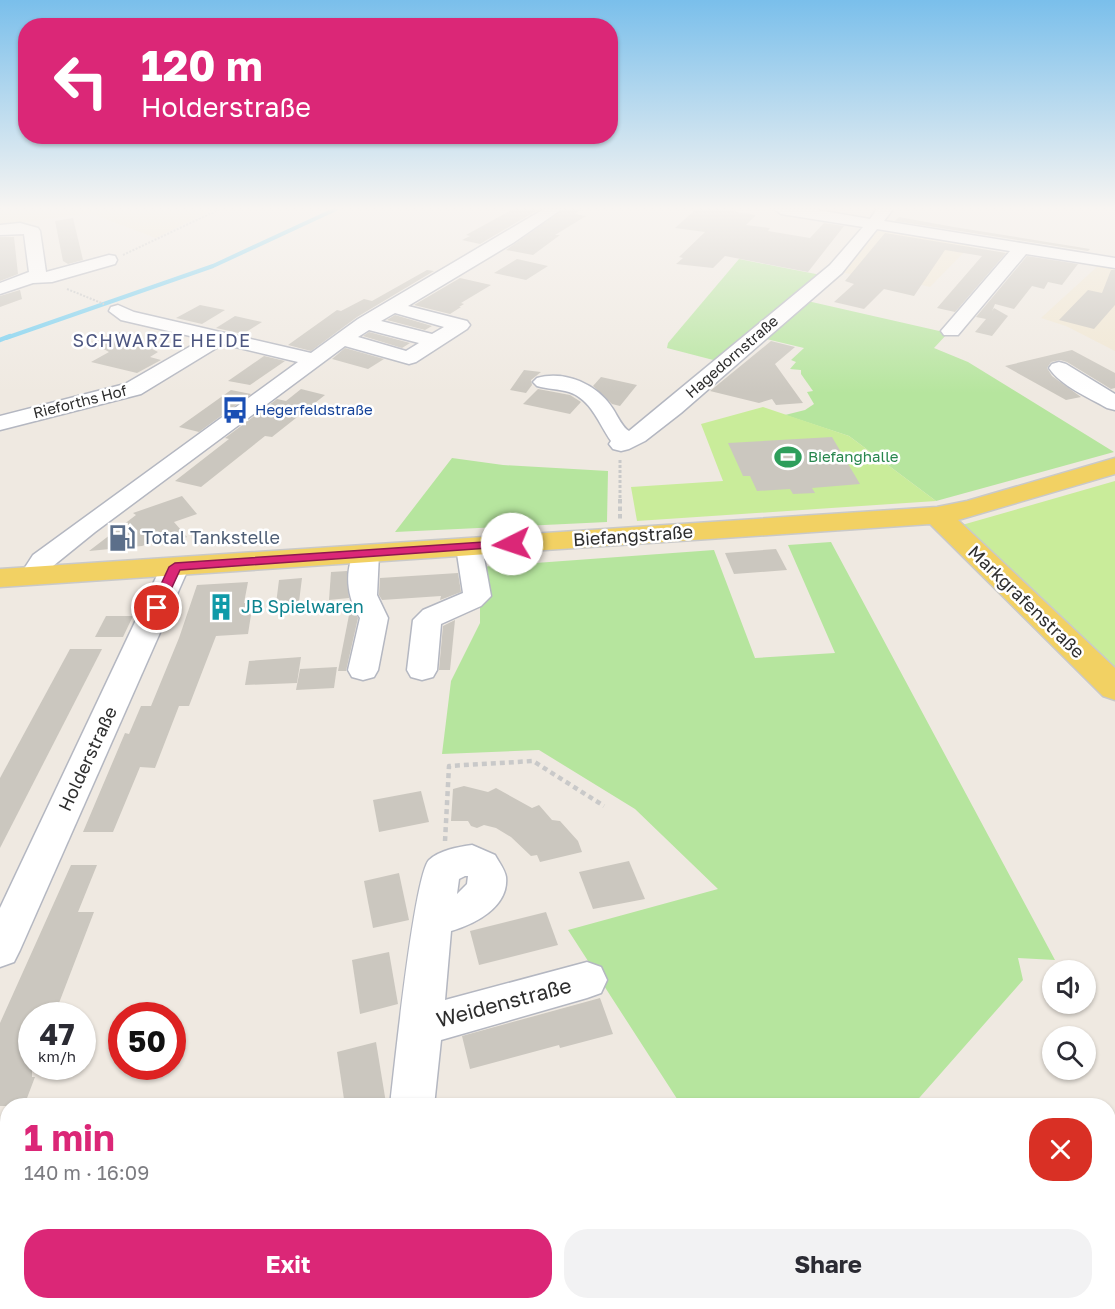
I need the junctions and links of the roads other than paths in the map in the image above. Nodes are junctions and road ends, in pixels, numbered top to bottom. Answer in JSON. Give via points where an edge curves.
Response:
{"nodes":[{"id":1,"x":37,"y":270,"type":"edge"},
{"id":2,"x":75,"y":270,"type":"edge"},
{"id":3,"x":453,"y":270,"type":"edge"},
{"id":4,"x":835,"y":270,"type":"edge"},
{"id":5,"x":1003,"y":270,"type":"edge"},
{"id":6,"x":28,"y":280,"type":"junction"},
{"id":7,"x":0,"y":289,"type":"edge"},
{"id":8,"x":392,"y":307,"type":"junction"},
{"id":9,"x":118,"y":311,"type":"dead end"},
{"id":10,"x":365,"y":323,"type":"junction"},
{"id":11,"x":951,"y":331,"type":"dead end"},
{"id":12,"x":219,"y":338,"type":"junction"},
{"id":13,"x":342,"y":339,"type":"junction"},
{"id":14,"x":436,"y":341,"type":"junction"},
{"id":15,"x":312,"y":359,"type":"junction"},
{"id":16,"x":1059,"y":368,"type":"dead end"},
{"id":17,"x":544,"y":382,"type":"dead end"},
{"id":18,"x":1115,"y":403,"type":"edge"},
{"id":19,"x":0,"y":423,"type":"edge"},
{"id":20,"x":1115,"y":466,"type":"edge"},
{"id":21,"x":937,"y":516,"type":"junction"},
{"id":22,"x":469,"y":547,"type":"junction"},
{"id":23,"x":366,"y":554,"type":"junction"},
{"id":24,"x":175,"y":567,"type":"junction"},
{"id":25,"x":34,"y":576,"type":"junction"},
{"id":26,"x":0,"y":578,"type":"edge"},
{"id":27,"x":363,"y":669,"type":"dead end"},
{"id":28,"x":422,"y":670,"type":"dead end"},
{"id":29,"x":1115,"y":688,"type":"edge"},
{"id":30,"x":442,"y":871,"type":"road end"},
{"id":31,"x":0,"y":950,"type":"edge"},
{"id":32,"x":587,"y":980,"type":"dead end"},
{"id":33,"x":421,"y":1026,"type":"junction"},
{"id":34,"x":413,"y":1098,"type":"edge"}],
"edges":[{"from":1,"to":6,"type":"street","via":[[38,275]]},
{"from":2,"to":6,"type":"street"},
{"from":3,"to":8,"type":"street"},
{"from":4,"to":17,"type":"street","name":"Hagedornstraße","via":[[673,408],[622,443],[594,397],[576,387]]},
{"from":5,"to":11,"type":"street"},
{"from":6,"to":7,"type":"street"},
{"from":8,"to":10,"type":"street"},
{"from":8,"to":14,"type":"street","via":[[460,325]]},
{"from":9,"to":12,"type":"street"},
{"from":10,"to":13,"type":"street"},
{"from":10,"to":14,"type":"street"},
{"from":12,"to":15,"type":"street"},
{"from":12,"to":19,"type":"street","name":"Rieforths Hof","via":[[133,389]]},
{"from":13,"to":14,"type":"street","via":[[409,358]]},
{"from":13,"to":15,"type":"street"},
{"from":15,"to":25,"type":"street","via":[[86,527],[43,561]]},
{"from":16,"to":18,"type":"street"},
{"from":20,"to":21,"type":"main road","name":"Biefangstraße"},
{"from":21,"to":22,"type":"main road","name":"Biefangstraße"},
{"from":21,"to":29,"type":"main road","name":"Markgrafenstraße"},
{"from":22,"to":23,"type":"main road","name":"Biefangstraße"},
{"from":22,"to":28,"type":"street","via":[[477,596],[427,620]]},
{"from":23,"to":24,"type":"main road","name":"Biefangstraße"},
{"from":23,"to":27,"type":"street","via":[[363,604],[374,618]]},
{"from":24,"to":25,"type":"main road","name":"Biefangstraße"},
{"from":24,"to":31,"type":"street","name":"Holderstraße"},
{"from":25,"to":26,"type":"main road","name":"Biefangstraße"},
{"from":30,"to":33,"type":"street","name":"Weidenstraße"},
{"from":32,"to":33,"type":"street","name":"Weidenstraße"},
{"from":33,"to":34,"type":"street","name":"Weidenstraße"}]}
